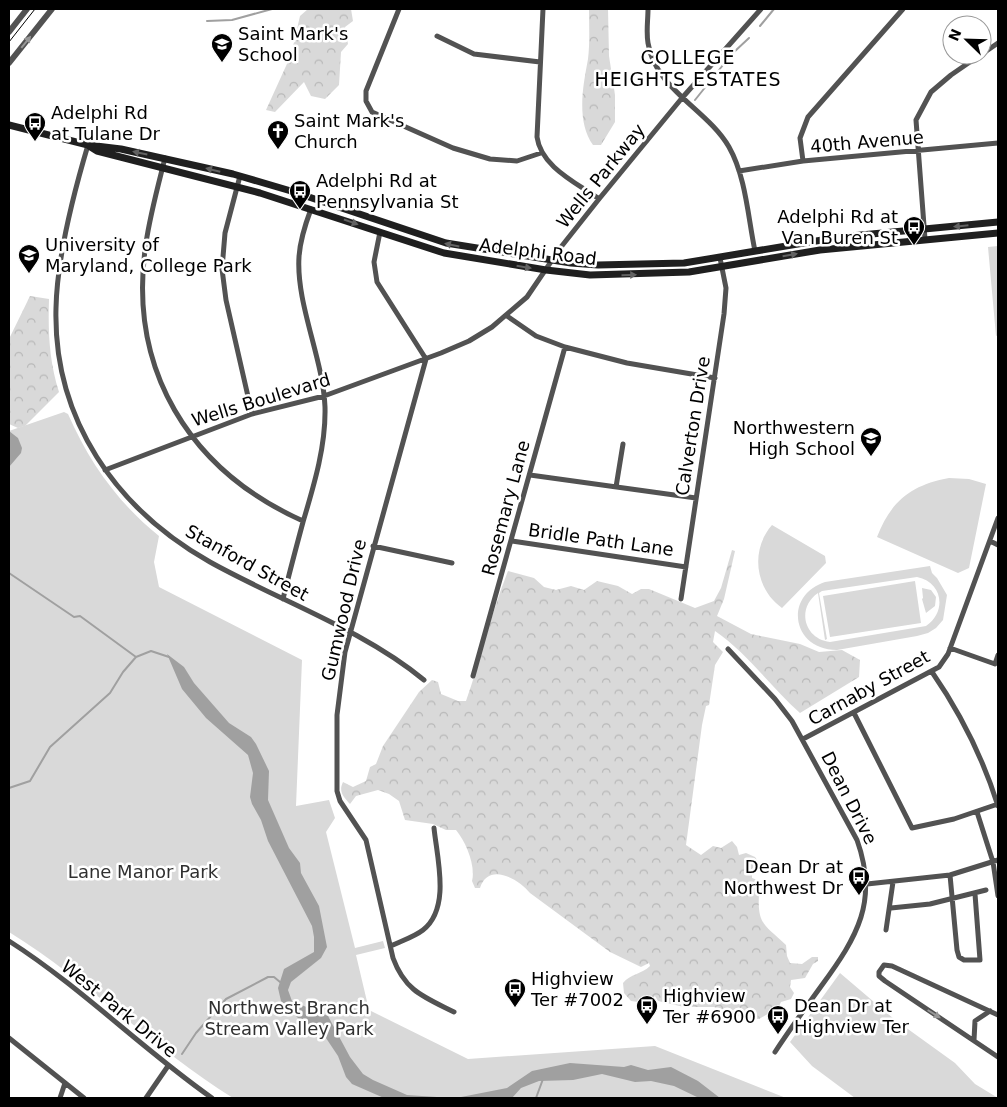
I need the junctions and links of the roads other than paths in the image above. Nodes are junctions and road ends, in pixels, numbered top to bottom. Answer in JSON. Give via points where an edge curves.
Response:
{"nodes":[{"id":1,"x":27,"y":9,"type":"edge"},
{"id":2,"x":52,"y":9,"type":"edge"},
{"id":3,"x":400,"y":9,"type":"edge"},
{"id":4,"x":543,"y":9,"type":"edge"},
{"id":5,"x":648,"y":9,"type":"edge"},
{"id":6,"x":761,"y":9,"type":"edge"},
{"id":7,"x":903,"y":9,"type":"edge"},
{"id":8,"x":9,"y":32,"type":"edge"},
{"id":9,"x":437,"y":36,"type":"dead end"},
{"id":10,"x":540,"y":62,"type":"junction"},
{"id":11,"x":9,"y":63,"type":"edge"},
{"id":12,"x":965,"y":65,"type":"edge"},
{"id":13,"x":682,"y":98,"type":"junction"},
{"id":14,"x":9,"y":125,"type":"edge"},
{"id":15,"x":998,"y":144,"type":"edge"},
{"id":16,"x":88,"y":145,"type":"junction"},
{"id":17,"x":917,"y":152,"type":"junction"},
{"id":18,"x":541,"y":153,"type":"junction"},
{"id":19,"x":165,"y":158,"type":"junction"},
{"id":20,"x":803,"y":161,"type":"junction"},
{"id":21,"x":162,"y":168,"type":"junction"},
{"id":22,"x":739,"y":171,"type":"junction"},
{"id":23,"x":240,"y":176,"type":"junction"},
{"id":24,"x":238,"y":187,"type":"junction"},
{"id":25,"x":599,"y":199,"type":"junction"},
{"id":26,"x":310,"y":209,"type":"junction"},
{"id":27,"x":998,"y":222,"type":"edge"},
{"id":28,"x":924,"y":230,"type":"junction"},
{"id":29,"x":380,"y":232,"type":"junction"},
{"id":30,"x":998,"y":233,"type":"edge"},
{"id":31,"x":925,"y":239,"type":"junction"},
{"id":32,"x":755,"y":251,"type":"junction"},
{"id":33,"x":720,"y":258,"type":"junction"},
{"id":34,"x":552,"y":260,"type":"junction"},
{"id":35,"x":722,"y":268,"type":"junction"},
{"id":36,"x":546,"y":270,"type":"junction"},
{"id":37,"x":507,"y":316,"type":"junction"},
{"id":38,"x":565,"y":347,"type":"junction"},
{"id":39,"x":426,"y":359,"type":"junction"},
{"id":40,"x":715,"y":378,"type":"junction"},
{"id":41,"x":324,"y":396,"type":"junction"},
{"id":42,"x":252,"y":414,"type":"junction"},
{"id":43,"x":191,"y":436,"type":"junction"},
{"id":44,"x":622,"y":444,"type":"dead end"},
{"id":45,"x":105,"y":470,"type":"junction"},
{"id":46,"x":530,"y":475,"type":"junction"},
{"id":47,"x":616,"y":487,"type":"junction"},
{"id":48,"x":696,"y":498,"type":"junction"},
{"id":49,"x":998,"y":518,"type":"edge"},
{"id":50,"x":303,"y":521,"type":"junction"},
{"id":51,"x":512,"y":541,"type":"junction"},
{"id":52,"x":990,"y":541,"type":"junction"},
{"id":53,"x":998,"y":545,"type":"edge"},
{"id":54,"x":372,"y":546,"type":"junction"},
{"id":55,"x":452,"y":563,"type":"dead end"},
{"id":56,"x":686,"y":567,"type":"junction"},
{"id":57,"x":283,"y":599,"type":"junction"},
{"id":58,"x":681,"y":599,"type":"dead end"},
{"id":59,"x":349,"y":633,"type":"junction"},
{"id":60,"x":950,"y":648,"type":"junction"},
{"id":61,"x":728,"y":649,"type":"dead end"},
{"id":62,"x":998,"y":655,"type":"edge"},
{"id":63,"x":932,"y":672,"type":"junction"},
{"id":64,"x":473,"y":676,"type":"dead end"},
{"id":65,"x":424,"y":680,"type":"dead end"},
{"id":66,"x":854,"y":713,"type":"junction"},
{"id":67,"x":803,"y":739,"type":"junction"},
{"id":68,"x":998,"y":805,"type":"edge"},
{"id":69,"x":977,"y":812,"type":"junction"},
{"id":70,"x":434,"y":828,"type":"dead end"},
{"id":71,"x":996,"y":861,"type":"edge"},
{"id":72,"x":950,"y":875,"type":"junction"},
{"id":73,"x":893,"y":882,"type":"junction"},
{"id":74,"x":867,"y":884,"type":"junction"},
{"id":75,"x":986,"y":890,"type":"dead end"},
{"id":76,"x":975,"y":894,"type":"junction"},
{"id":77,"x":998,"y":896,"type":"edge"},
{"id":78,"x":953,"y":900,"type":"junction"},
{"id":79,"x":891,"y":908,"type":"junction"},
{"id":80,"x":886,"y":930,"type":"dead end"},
{"id":81,"x":9,"y":941,"type":"edge"},
{"id":82,"x":391,"y":946,"type":"junction"},
{"id":83,"x":990,"y":1011,"type":"junction"},
{"id":84,"x":454,"y":1012,"type":"dead end"},
{"id":85,"x":998,"y":1015,"type":"edge"},
{"id":86,"x":9,"y":1038,"type":"edge"},
{"id":87,"x":974,"y":1040,"type":"junction"},
{"id":88,"x":775,"y":1052,"type":"dead end"},
{"id":89,"x":998,"y":1057,"type":"edge"},
{"id":90,"x":168,"y":1066,"type":"junction"},
{"id":91,"x":64,"y":1083,"type":"junction"},
{"id":92,"x":60,"y":1098,"type":"edge"},
{"id":93,"x":84,"y":1098,"type":"edge"},
{"id":94,"x":146,"y":1098,"type":"edge"},
{"id":95,"x":212,"y":1098,"type":"edge"}],
"edges":[{"from":1,"to":8,"type":"street"},
{"from":11,"to":2,"type":"street","one_way":true},
{"from":3,"to":18,"type":"street","via":[[366,91],[372,112],[453,148],[490,159],[517,161]]},
{"from":4,"to":10,"type":"street"},
{"from":5,"to":13,"type":"street","via":[[647,35],[651,54],[661,74]]},
{"from":6,"to":13,"type":"street","name":"Wells Parkway"},
{"from":7,"to":20,"type":"street","via":[[808,117],[800,138]]},
{"from":9,"to":10,"type":"street","via":[[474,54]]},
{"from":10,"to":18,"type":"street","via":[[537,137]]},
{"from":12,"to":17,"type":"street","via":[[927,98],[916,120]]},
{"from":13,"to":22,"type":"street","via":[[724,139]]},
{"from":13,"to":25,"type":"street","name":"Wells Parkway"},
{"from":14,"to":16,"type":"main road","name":"Adelphi Road"},
{"from":15,"to":17,"type":"street","name":"40th Avenue"},
{"from":19,"to":16,"type":"main road","name":"Adelphi Road","one_way":true},
{"from":16,"to":21,"type":"main road","name":"Adelphi Road","via":[[97,151]]},
{"from":16,"to":45,"type":"street","name":"Stanford Street","via":[[60,266],[56,330],[70,402]]},
{"from":17,"to":20,"type":"street","name":"40th Avenue"},
{"from":17,"to":28,"type":"street"},
{"from":18,"to":25,"type":"street","via":[[552,165]]},
{"from":19,"to":21,"type":"street"},
{"from":23,"to":19,"type":"main road","name":"Adelphi Road","one_way":true},
{"from":20,"to":22,"type":"street","name":"40th Avenue"},
{"from":21,"to":24,"type":"main road","name":"Adelphi Road"},
{"from":21,"to":43,"type":"street","via":[[146,243],[143,273],[145,323],[165,392]]},
{"from":22,"to":32,"type":"street"},
{"from":23,"to":24,"type":"street"},
{"from":34,"to":23,"type":"main road","name":"Adelphi Road","one_way":true,"via":[[446,243]]},
{"from":24,"to":26,"type":"main road","name":"Adelphi Road"},
{"from":24,"to":42,"type":"street","via":[[225,233],[222,269]]},
{"from":25,"to":34,"type":"street","name":"Wells Parkway"},
{"from":26,"to":29,"type":"main road","name":"Adelphi Road","one_way":true},
{"from":26,"to":41,"type":"street","via":[[300,246],[300,275]]},
{"from":27,"to":28,"type":"main road","name":"Adelphi Road","one_way":true},
{"from":28,"to":31,"type":"street"},
{"from":28,"to":32,"type":"main road","name":"Adelphi Road","via":[[840,237]]},
{"from":29,"to":36,"type":"main road","name":"Adelphi Road","one_way":true,"via":[[452,255]]},
{"from":29,"to":39,"type":"street","via":[[374,262],[378,282]]},
{"from":30,"to":31,"type":"main road","name":"Adelphi Road"},
{"from":35,"to":31,"type":"main road","name":"Adelphi Road","one_way":true,"via":[[820,250]]},
{"from":32,"to":33,"type":"main road","name":"Adelphi Road"},
{"from":33,"to":34,"type":"main road","name":"Adelphi Road","via":[[684,264],[598,265]]},
{"from":33,"to":35,"type":"street","name":"Calverton Drive"},
{"from":34,"to":36,"type":"street","name":"Wells Parkway"},
{"from":36,"to":35,"type":"main road","name":"Adelphi Road","one_way":true,"via":[[627,275]]},
{"from":35,"to":40,"type":"street","name":"Calverton Drive","via":[[726,301]]},
{"from":36,"to":37,"type":"street","name":"Wells Parkway","via":[[527,297]]},
{"from":37,"to":38,"type":"street","via":[[536,336]]},
{"from":37,"to":39,"type":"street","name":"Wells Parkway","via":[[469,341]]},
{"from":38,"to":40,"type":"street","via":[[626,363]]},
{"from":38,"to":46,"type":"street","name":"Rosemary Lane"},
{"from":39,"to":41,"type":"street","name":"Wells Boulevard"},
{"from":39,"to":54,"type":"street","name":"Gumwood Drive"},
{"from":40,"to":48,"type":"street","name":"Calverton Drive"},
{"from":41,"to":42,"type":"street","name":"Wells Boulevard"},
{"from":41,"to":50,"type":"street","via":[[321,453]]},
{"from":42,"to":43,"type":"street","name":"Wells Boulevard"},
{"from":43,"to":45,"type":"street","name":"Wells Boulevard"},
{"from":43,"to":50,"type":"street","via":[[214,464],[242,487]]},
{"from":44,"to":47,"type":"street"},
{"from":45,"to":57,"type":"street","name":"Stanford Street","via":[[129,500],[167,533],[212,562]]},
{"from":46,"to":47,"type":"street"},
{"from":46,"to":51,"type":"street","name":"Rosemary Lane"},
{"from":47,"to":48,"type":"street"},
{"from":48,"to":56,"type":"street","name":"Calverton Drive"},
{"from":49,"to":52,"type":"street","name":"Carnaby Street"},
{"from":50,"to":57,"type":"street"},
{"from":51,"to":56,"type":"street","name":"Bridle Path Lane"},
{"from":51,"to":64,"type":"street","name":"Rosemary Lane"},
{"from":52,"to":53,"type":"street"},
{"from":52,"to":60,"type":"street","name":"Carnaby Street"},
{"from":54,"to":55,"type":"street"},
{"from":54,"to":59,"type":"street","name":"Gumwood Drive"},
{"from":56,"to":58,"type":"street","name":"Calverton Drive"},
{"from":57,"to":59,"type":"street","name":"Stanford Street"},
{"from":59,"to":65,"type":"street","name":"Stanford Street","via":[[395,657]]},
{"from":59,"to":82,"type":"street","name":"Gumwood Drive","via":[[339,688],[335,748],[337,791],[340,801],[366,840]]},
{"from":60,"to":62,"type":"street","via":[[995,664]]},
{"from":60,"to":63,"type":"street","name":"Carnaby Street","via":[[945,660]]},
{"from":61,"to":67,"type":"street","name":"Dean Drive","via":[[775,699]]},
{"from":63,"to":66,"type":"street","name":"Carnaby Street"},
{"from":63,"to":68,"type":"street","via":[[952,701],[985,765]]},
{"from":66,"to":67,"type":"street","name":"Carnaby Street"},
{"from":66,"to":69,"type":"street","via":[[912,828]]},
{"from":67,"to":74,"type":"street","name":"Dean Drive","via":[[857,840]]},
{"from":68,"to":69,"type":"street"},
{"from":69,"to":71,"type":"street"},
{"from":70,"to":82,"type":"street","via":[[440,890],[438,906],[423,930]]},
{"from":71,"to":72,"type":"street"},
{"from":71,"to":77,"type":"street"},
{"from":72,"to":73,"type":"street"},
{"from":72,"to":78,"type":"street"},
{"from":73,"to":74,"type":"street"},
{"from":73,"to":79,"type":"street"},
{"from":74,"to":88,"type":"street","name":"Dean Drive","via":[[863,915],[847,950]]},
{"from":75,"to":76,"type":"street"},
{"from":76,"to":78,"type":"street"},
{"from":76,"to":78,"type":"street","via":[[980,960],[959,957]]},
{"from":78,"to":79,"type":"street"},
{"from":79,"to":80,"type":"street"},
{"from":81,"to":90,"type":"street","name":"West Park Drive"},
{"from":82,"to":84,"type":"street","name":"Gumwood Drive","via":[[396,966],[407,984]]},
{"from":83,"to":85,"type":"street"},
{"from":83,"to":87,"type":"street","via":[[975,1021]]},
{"from":83,"to":87,"type":"street","one_way":true,"via":[[892,966],[884,965],[880,970],[879,976],[885,981]]},
{"from":86,"to":91,"type":"street"},
{"from":87,"to":89,"type":"street"},
{"from":90,"to":94,"type":"street"},
{"from":90,"to":95,"type":"street","name":"West Park Drive"},
{"from":91,"to":92,"type":"street"},
{"from":91,"to":93,"type":"street"}]}
